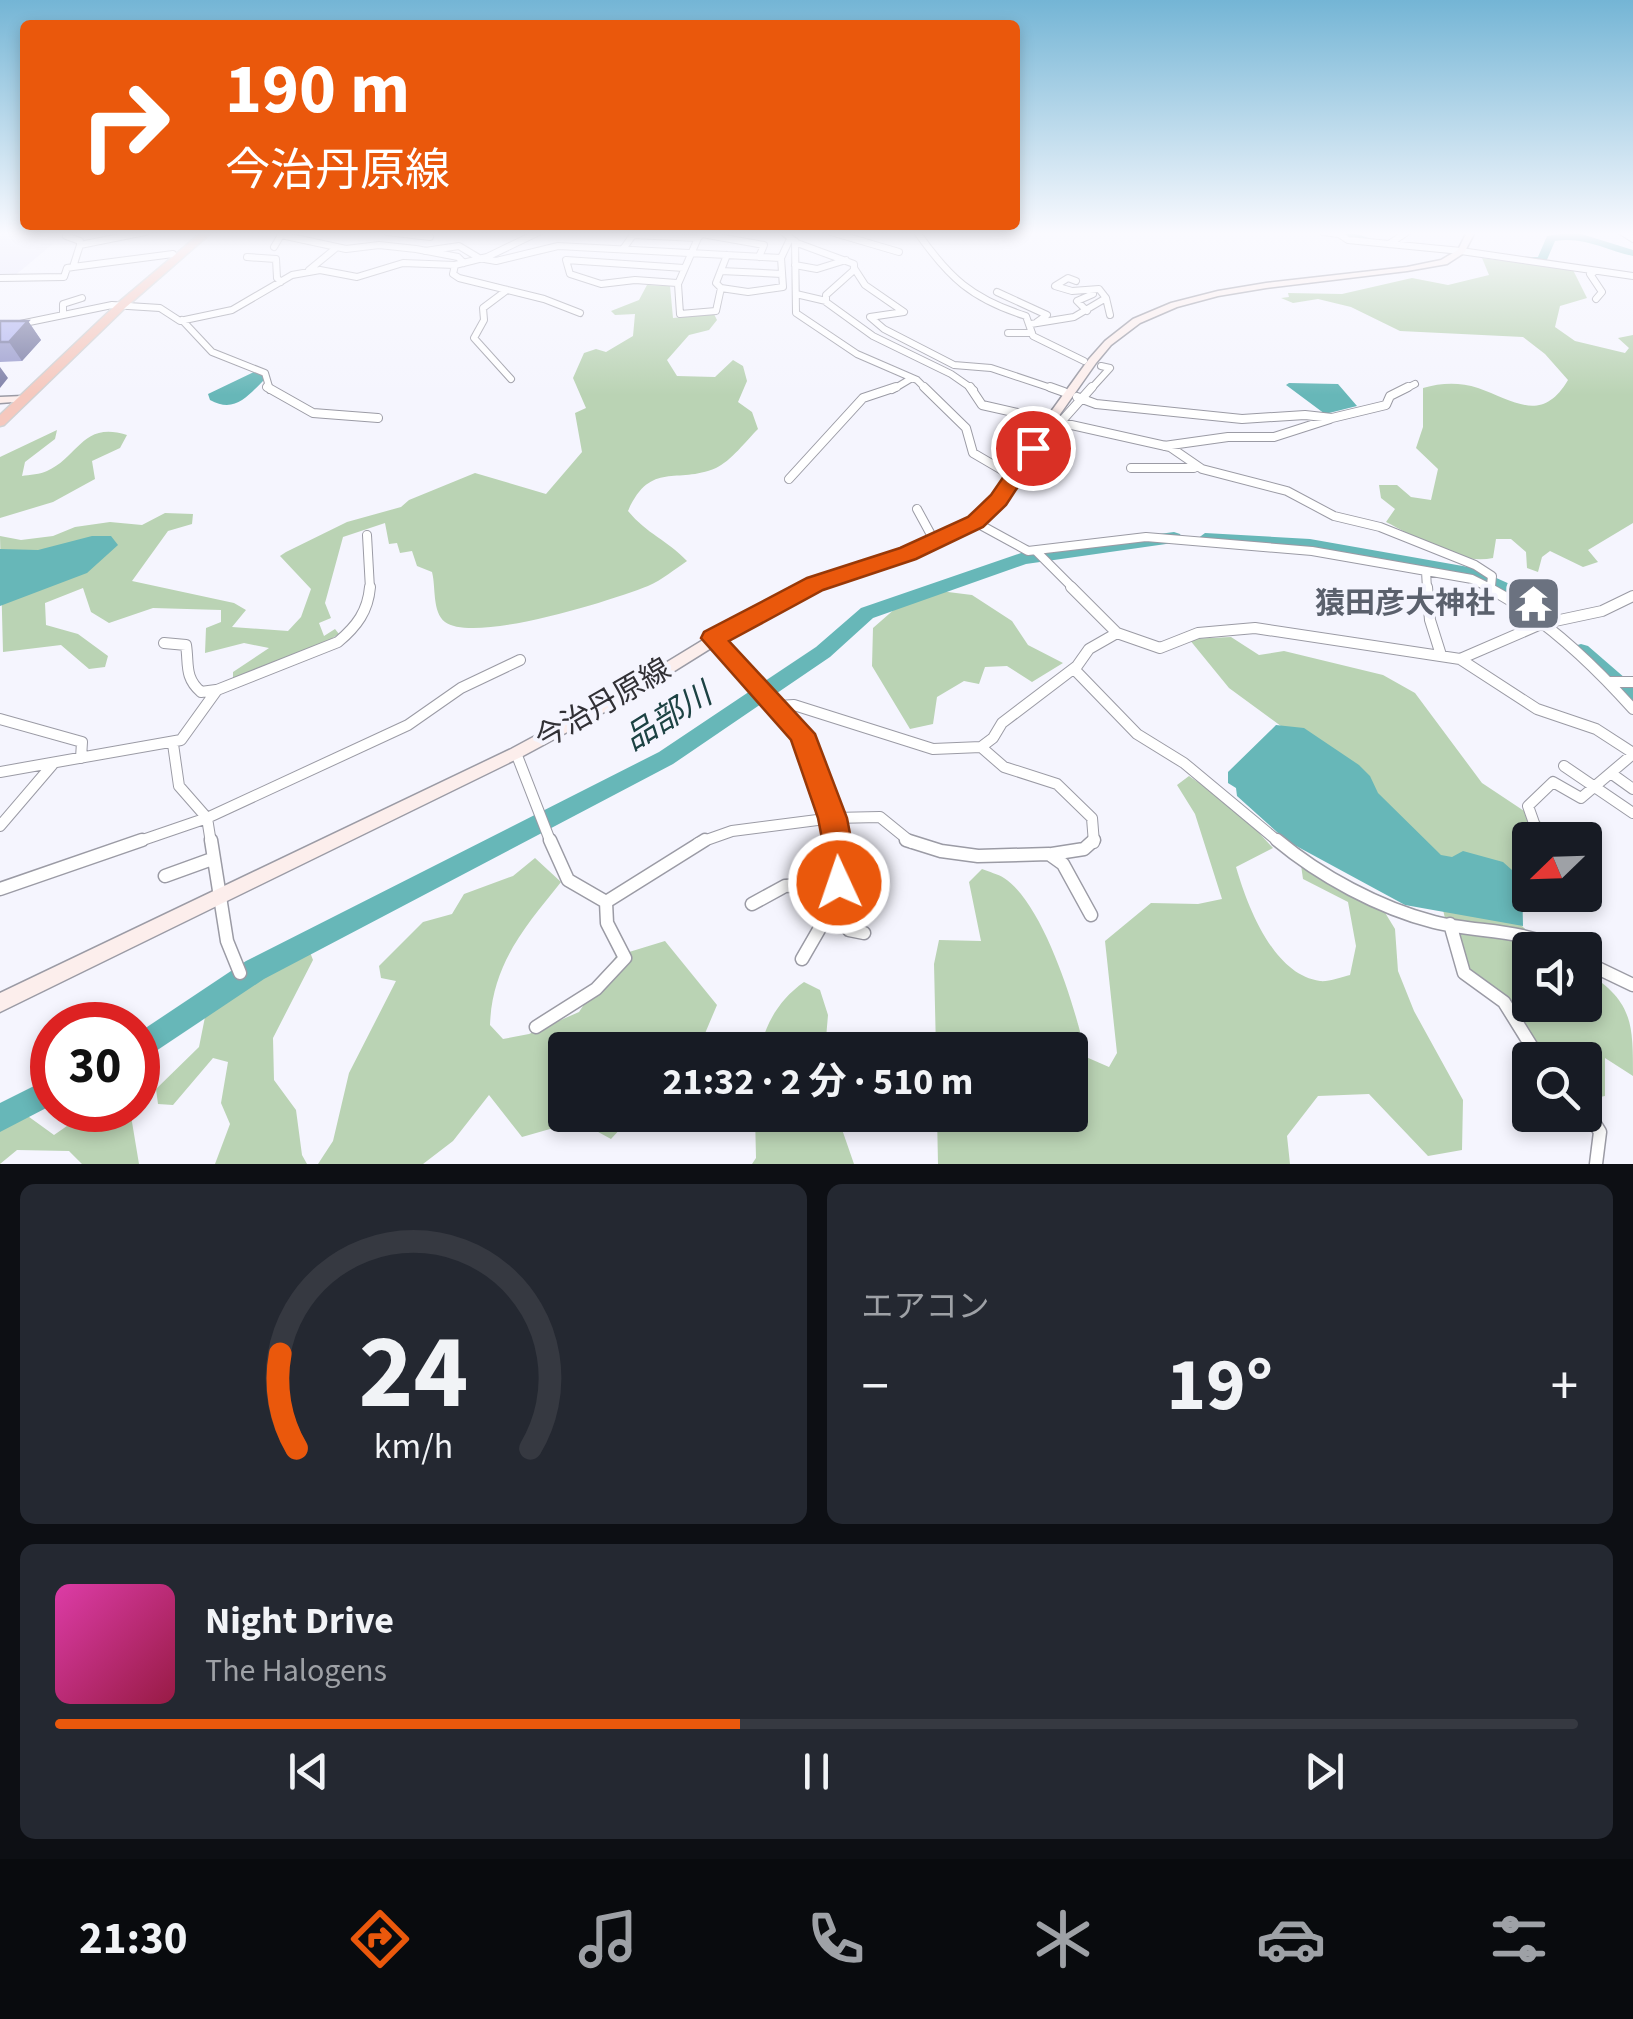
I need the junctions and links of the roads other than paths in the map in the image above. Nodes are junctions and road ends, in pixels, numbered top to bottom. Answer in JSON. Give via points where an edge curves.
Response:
{"nodes":[{"id":1,"x":138,"y":286,"type":"edge"},
{"id":2,"x":140,"y":286,"type":"edge"},
{"id":3,"x":273,"y":286,"type":"edge"},
{"id":4,"x":492,"y":286,"type":"edge"},
{"id":5,"x":677,"y":286,"type":"edge"},
{"id":6,"x":784,"y":286,"type":"edge"},
{"id":7,"x":796,"y":286,"type":"edge"},
{"id":8,"x":835,"y":286,"type":"edge"},
{"id":9,"x":867,"y":286,"type":"edge"},
{"id":10,"x":963,"y":286,"type":"edge"},
{"id":11,"x":1056,"y":286,"type":"edge"},
{"id":12,"x":1277,"y":286,"type":"edge"},
{"id":13,"x":1599,"y":286,"type":"edge"},
{"id":14,"x":721,"y":288,"type":"joint"},
{"id":15,"x":507,"y":290,"type":"junction"},
{"id":16,"x":997,"y":292,"type":"dead end"},
{"id":17,"x":796,"y":294,"type":"junction"},
{"id":18,"x":1104,"y":295,"type":"junction"},
{"id":19,"x":82,"y":298,"type":"dead end"},
{"id":20,"x":1596,"y":300,"type":"dead end"},
{"id":21,"x":826,"y":302,"type":"junction"},
{"id":22,"x":117,"y":305,"type":"junction"},
{"id":23,"x":1087,"y":311,"type":"junction"},
{"id":24,"x":580,"y":312,"type":"dead end"},
{"id":25,"x":63,"y":313,"type":"junction"},
{"id":26,"x":1110,"y":316,"type":"dead end"},
{"id":27,"x":182,"y":320,"type":"junction"},
{"id":28,"x":1033,"y":327,"type":"junction"},
{"id":29,"x":0,"y":328,"type":"edge"},
{"id":30,"x":1008,"y":333,"type":"dead end"},
{"id":31,"x":928,"y":352,"type":"junction"},
{"id":32,"x":1084,"y":361,"type":"dead end"},
{"id":33,"x":1101,"y":366,"type":"dead end"},
{"id":34,"x":954,"y":376,"type":"junction"},
{"id":35,"x":912,"y":378,"type":"junction"},
{"id":36,"x":511,"y":379,"type":"dead end"},
{"id":37,"x":1415,"y":384,"type":"dead end"},
{"id":38,"x":1064,"y":392,"type":"dead end"},
{"id":39,"x":1080,"y":398,"type":"junction"},
{"id":40,"x":11,"y":399,"type":"edge"},
{"id":41,"x":0,"y":410,"type":"edge"},
{"id":42,"x":378,"y":418,"type":"dead end"},
{"id":43,"x":1027,"y":418,"type":"junction"},
{"id":44,"x":1332,"y":418,"type":"junction"},
{"id":45,"x":0,"y":422,"type":"edge"},
{"id":46,"x":1054,"y":423,"type":"junction"},
{"id":47,"x":1163,"y":446,"type":"junction"},
{"id":48,"x":1033,"y":448,"type":"junction"},
{"id":49,"x":1132,"y":468,"type":"dead end"},
{"id":50,"x":1202,"y":469,"type":"junction"},
{"id":51,"x":1014,"y":478,"type":"junction"},
{"id":52,"x":788,"y":479,"type":"dead end"},
{"id":53,"x":917,"y":509,"type":"dead end"},
{"id":54,"x":975,"y":522,"type":"junction"},
{"id":55,"x":366,"y":536,"type":"dead end"},
{"id":56,"x":936,"y":542,"type":"junction"},
{"id":57,"x":1036,"y":551,"type":"junction"},
{"id":58,"x":1426,"y":571,"type":"junction"},
{"id":59,"x":1491,"y":586,"type":"junction"},
{"id":60,"x":1633,"y":596,"type":"edge"},
{"id":61,"x":1541,"y":624,"type":"junction"},
{"id":62,"x":1117,"y":633,"type":"junction"},
{"id":63,"x":713,"y":638,"type":"junction"},
{"id":64,"x":164,"y":643,"type":"dead end"},
{"id":65,"x":1441,"y":655,"type":"junction"},
{"id":66,"x":1460,"y":658,"type":"junction"},
{"id":67,"x":520,"y":660,"type":"dead end"},
{"id":68,"x":1074,"y":668,"type":"junction"},
{"id":69,"x":1608,"y":682,"type":"junction"},
{"id":70,"x":1633,"y":682,"type":"edge"},
{"id":71,"x":216,"y":690,"type":"junction"},
{"id":72,"x":778,"y":706,"type":"junction"},
{"id":73,"x":1633,"y":709,"type":"edge"},
{"id":74,"x":0,"y":719,"type":"edge"},
{"id":75,"x":173,"y":744,"type":"junction"},
{"id":76,"x":981,"y":747,"type":"junction"},
{"id":77,"x":516,"y":753,"type":"junction"},
{"id":78,"x":1633,"y":754,"type":"edge"},
{"id":79,"x":81,"y":758,"type":"junction"},
{"id":80,"x":55,"y":762,"type":"junction"},
{"id":81,"x":1564,"y":766,"type":"dead end"},
{"id":82,"x":0,"y":772,"type":"edge"},
{"id":83,"x":1612,"y":774,"type":"junction"},
{"id":84,"x":1592,"y":786,"type":"junction"},
{"id":85,"x":1633,"y":789,"type":"edge"},
{"id":86,"x":1633,"y":814,"type":"edge"},
{"id":87,"x":207,"y":818,"type":"junction"},
{"id":88,"x":832,"y":818,"type":"junction"},
{"id":89,"x":1534,"y":822,"type":"dead end"},
{"id":90,"x":0,"y":826,"type":"edge"},
{"id":91,"x":1049,"y":854,"type":"junction"},
{"id":92,"x":212,"y":859,"type":"junction"},
{"id":93,"x":164,"y":876,"type":"dead end"},
{"id":94,"x":839,"y":883,"type":"junction"},
{"id":95,"x":0,"y":889,"type":"edge"},
{"id":96,"x":218,"y":898,"type":"junction"},
{"id":97,"x":606,"y":902,"type":"junction"},
{"id":98,"x":752,"y":904,"type":"dead end"},
{"id":99,"x":832,"y":907,"type":"junction"},
{"id":100,"x":1090,"y":915,"type":"dead end"},
{"id":101,"x":1450,"y":924,"type":"junction"},
{"id":102,"x":1512,"y":933,"type":"edge"},
{"id":103,"x":864,"y":934,"type":"dead end"},
{"id":104,"x":802,"y":959,"type":"dead end"},
{"id":105,"x":1602,"y":970,"type":"edge"},
{"id":106,"x":240,"y":973,"type":"dead end"},
{"id":107,"x":1633,"y":985,"type":"edge"},
{"id":108,"x":0,"y":1003,"type":"edge"},
{"id":109,"x":536,"y":1027,"type":"dead end"},
{"id":110,"x":1529,"y":1042,"type":"edge"},
{"id":111,"x":1600,"y":1132,"type":"edge"},
{"id":112,"x":1596,"y":1164,"type":"edge"}],
"edges":[{"from":1,"to":22,"type":"highway"},
{"from":2,"to":22,"type":"highway"},
{"from":3,"to":27,"type":"street","via":[[222,314]]},
{"from":4,"to":15,"type":"street"},
{"from":5,"to":14,"type":"street","via":[[680,314],[716,311]]},
{"from":6,"to":14,"type":"street"},
{"from":7,"to":17,"type":"street"},
{"from":8,"to":21,"type":"street"},
{"from":9,"to":31,"type":"street","via":[[904,312],[870,317]]},
{"from":10,"to":28,"type":"street","via":[[990,304],[1017,310]]},
{"from":11,"to":18,"type":"street"},
{"from":12,"to":46,"type":"main road","name":"今治丹原線","via":[[1176,304],[1142,319],[1110,341]]},
{"from":13,"to":20,"type":"street"},
{"from":15,"to":24,"type":"street"},
{"from":15,"to":36,"type":"street","via":[[483,308],[474,338]]},
{"from":16,"to":28,"type":"street","via":[[1046,315]]},
{"from":17,"to":21,"type":"street"},
{"from":17,"to":35,"type":"street","via":[[796,313],[816,329]]},
{"from":18,"to":23,"type":"street"},
{"from":18,"to":23,"type":"street","via":[[1077,301]]},
{"from":18,"to":26,"type":"street"},
{"from":19,"to":25,"type":"street","via":[[63,304]]},
{"from":21,"to":34,"type":"street","via":[[873,336]]},
{"from":22,"to":25,"type":"street"},
{"from":22,"to":27,"type":"street","via":[[160,308]]},
{"from":22,"to":40,"type":"highway"},
{"from":23,"to":28,"type":"street"},
{"from":25,"to":29,"type":"street"},
{"from":27,"to":42,"type":"street","via":[[212,352],[265,373],[266,388],[312,413]]},
{"from":28,"to":30,"type":"street"},
{"from":28,"to":32,"type":"street","via":[[1046,345]]},
{"from":31,"to":34,"type":"street"},
{"from":31,"to":38,"type":"street","via":[[954,365],[991,368]]},
{"from":33,"to":39,"type":"street","via":[[1110,368]]},
{"from":34,"to":43,"type":"street","via":[[982,405]]},
{"from":35,"to":51,"type":"street","via":[[966,428],[969,451]]},
{"from":35,"to":52,"type":"street","via":[[864,398]]},
{"from":37,"to":44,"type":"street","via":[[1386,404]]},
{"from":39,"to":44,"type":"street","via":[[1219,418]]},
{"from":39,"to":46,"type":"street"},
{"from":40,"to":41,"type":"highway"},
{"from":40,"to":45,"type":"highway"},
{"from":43,"to":46,"type":"street"},
{"from":43,"to":48,"type":"street","via":[[1022,440]]},
{"from":44,"to":47,"type":"street","via":[[1274,437]]},
{"from":46,"to":47,"type":"street"},
{"from":46,"to":48,"type":"main road","name":"今治丹原線"},
{"from":47,"to":50,"type":"street"},
{"from":48,"to":51,"type":"main road","name":"今治丹原線"},
{"from":49,"to":50,"type":"street"},
{"from":50,"to":59,"type":"street","via":[[1275,487],[1334,516],[1476,565],[1492,576]]},
{"from":51,"to":54,"type":"main road","name":"今治丹原線"},
{"from":53,"to":56,"type":"street"},
{"from":54,"to":56,"type":"main road","name":"今治丹原線"},
{"from":54,"to":57,"type":"street"},
{"from":55,"to":71,"type":"street","via":[[372,577],[358,622],[312,656]]},
{"from":56,"to":63,"type":"main road","name":"今治丹原線","via":[[815,584]]},
{"from":57,"to":58,"type":"street","via":[[1146,538],[1312,550]]},
{"from":57,"to":62,"type":"street"},
{"from":58,"to":59,"type":"street"},
{"from":58,"to":65,"type":"street"},
{"from":59,"to":61,"type":"street"},
{"from":60,"to":61,"type":"street"},
{"from":61,"to":66,"type":"street"},
{"from":61,"to":69,"type":"street"},
{"from":62,"to":65,"type":"street","via":[[1160,648],[1198,633],[1254,628]]},
{"from":62,"to":68,"type":"street"},
{"from":63,"to":72,"type":"street"},
{"from":63,"to":77,"type":"main road","name":"今治丹原線"},
{"from":64,"to":71,"type":"street","via":[[186,645],[184,666],[192,685],[201,692]]},
{"from":65,"to":66,"type":"street"},
{"from":66,"to":78,"type":"street","via":[[1537,709],[1596,729]]},
{"from":67,"to":87,"type":"street","via":[[408,725]]},
{"from":68,"to":76,"type":"street"},
{"from":68,"to":101,"type":"street","via":[[1137,734],[1184,763],[1306,864],[1394,908]]},
{"from":69,"to":70,"type":"street"},
{"from":69,"to":73,"type":"street"},
{"from":71,"to":75,"type":"street"},
{"from":72,"to":76,"type":"street","via":[[794,705],[933,748]]},
{"from":72,"to":88,"type":"street","via":[[802,734]]},
{"from":74,"to":79,"type":"street","via":[[82,742]]},
{"from":75,"to":79,"type":"street"},
{"from":75,"to":87,"type":"street","via":[[179,786]]},
{"from":76,"to":91,"type":"street","via":[[1004,766],[1058,784],[1092,818],[1094,843]]},
{"from":77,"to":96,"type":"main road","name":"今治丹原線"},
{"from":77,"to":97,"type":"street","via":[[555,864],[588,896]]},
{"from":78,"to":83,"type":"street"},
{"from":79,"to":80,"type":"street"},
{"from":80,"to":82,"type":"street"},
{"from":80,"to":90,"type":"street"},
{"from":81,"to":84,"type":"street"},
{"from":83,"to":84,"type":"street"},
{"from":83,"to":85,"type":"street"},
{"from":84,"to":86,"type":"street"},
{"from":84,"to":89,"type":"street","via":[[1580,798],[1553,782],[1528,806]]},
{"from":87,"to":92,"type":"street"},
{"from":87,"to":95,"type":"street"},
{"from":88,"to":91,"type":"street","via":[[878,815],[906,841],[982,856]]},
{"from":88,"to":94,"type":"street"},
{"from":88,"to":97,"type":"street","via":[[732,830]]},
{"from":91,"to":100,"type":"street","via":[[1063,864]]},
{"from":92,"to":93,"type":"street"},
{"from":92,"to":96,"type":"street"},
{"from":94,"to":98,"type":"street","via":[[785,886]]},
{"from":94,"to":99,"type":"street"},
{"from":96,"to":106,"type":"street"},
{"from":96,"to":108,"type":"main road","name":"今治丹原線"},
{"from":97,"to":109,"type":"street","via":[[606,922],[625,958],[581,1002]]},
{"from":99,"to":103,"type":"street","via":[[849,930]]},
{"from":99,"to":104,"type":"street"},
{"from":101,"to":102,"type":"street"},
{"from":101,"to":110,"type":"street","via":[[1464,973],[1504,1002]]},
{"from":105,"to":107,"type":"street"},
{"from":111,"to":112,"type":"street"}]}
